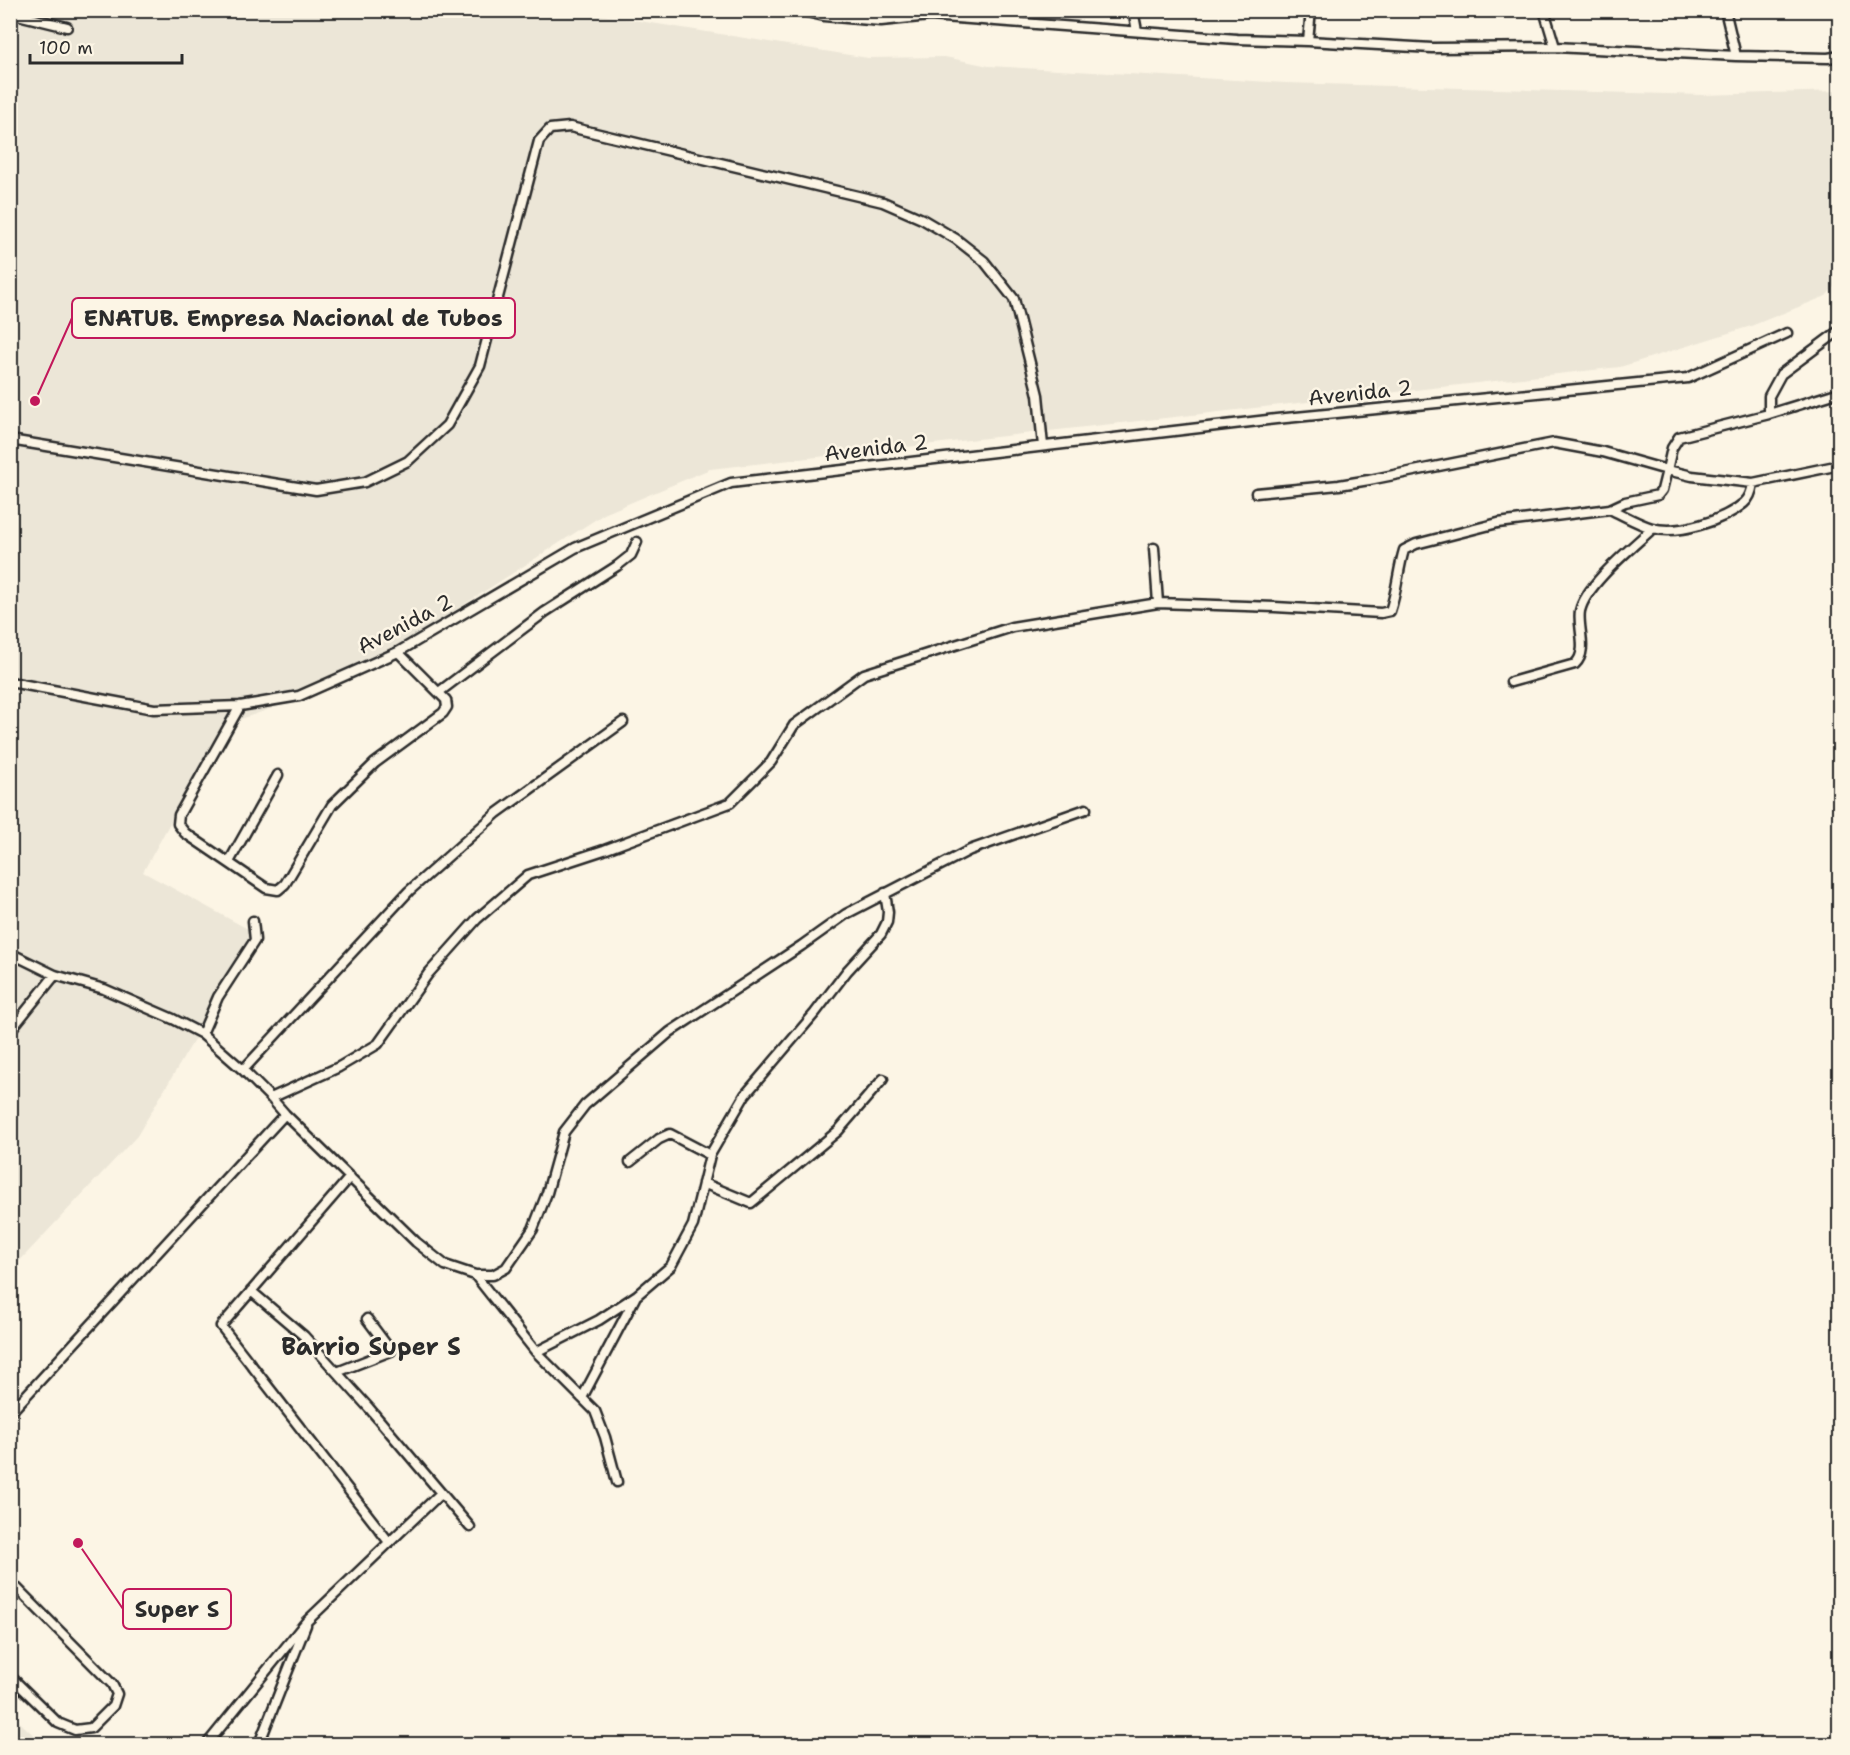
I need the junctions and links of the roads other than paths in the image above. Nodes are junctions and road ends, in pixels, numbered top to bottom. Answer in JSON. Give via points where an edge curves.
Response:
{"nodes":[{"id":1,"x":798,"y":10,"type":"edge"},
{"id":2,"x":1133,"y":10,"type":"edge"},
{"id":3,"x":1311,"y":10,"type":"edge"},
{"id":4,"x":1544,"y":10,"type":"edge"},
{"id":5,"x":1725,"y":10,"type":"edge"},
{"id":6,"x":10,"y":13,"type":"edge"},
{"id":7,"x":929,"y":13,"type":"edge"},
{"id":8,"x":67,"y":27,"type":"dead end"},
{"id":9,"x":1137,"y":31,"type":"junction"},
{"id":10,"x":1308,"y":41,"type":"junction"},
{"id":11,"x":1555,"y":47,"type":"junction"},
{"id":12,"x":1736,"y":56,"type":"junction"},
{"id":13,"x":1839,"y":56,"type":"edge"},
{"id":14,"x":1839,"y":330,"type":"edge"},
{"id":15,"x":1787,"y":333,"type":"dead end"},
{"id":16,"x":1839,"y":392,"type":"edge"},
{"id":17,"x":1769,"y":414,"type":"junction"},
{"id":18,"x":10,"y":440,"type":"edge"},
{"id":19,"x":1043,"y":446,"type":"junction"},
{"id":20,"x":1839,"y":465,"type":"edge"},
{"id":21,"x":1667,"y":470,"type":"junction"},
{"id":22,"x":1753,"y":483,"type":"junction"},
{"id":23,"x":1256,"y":493,"type":"dead end"},
{"id":24,"x":1610,"y":509,"type":"junction"},
{"id":25,"x":1653,"y":528,"type":"junction"},
{"id":26,"x":638,"y":542,"type":"dead end"},
{"id":27,"x":1154,"y":548,"type":"dead end"},
{"id":28,"x":1158,"y":603,"type":"junction"},
{"id":29,"x":398,"y":652,"type":"junction"},
{"id":30,"x":10,"y":682,"type":"edge"},
{"id":31,"x":1511,"y":682,"type":"dead end"},
{"id":32,"x":439,"y":692,"type":"junction"},
{"id":33,"x":240,"y":706,"type":"junction"},
{"id":34,"x":623,"y":723,"type":"dead end"},
{"id":35,"x":278,"y":775,"type":"dead end"},
{"id":36,"x":1086,"y":809,"type":"dead end"},
{"id":37,"x":229,"y":862,"type":"junction"},
{"id":38,"x":885,"y":893,"type":"junction"},
{"id":39,"x":253,"y":921,"type":"dead end"},
{"id":40,"x":10,"y":953,"type":"edge"},
{"id":41,"x":55,"y":975,"type":"junction"},
{"id":42,"x":10,"y":1031,"type":"edge"},
{"id":43,"x":202,"y":1034,"type":"junction"},
{"id":44,"x":243,"y":1070,"type":"junction"},
{"id":45,"x":883,"y":1079,"type":"dead end"},
{"id":46,"x":272,"y":1098,"type":"junction"},
{"id":47,"x":285,"y":1114,"type":"junction"},
{"id":48,"x":710,"y":1155,"type":"junction"},
{"id":49,"x":630,"y":1162,"type":"dead end"},
{"id":50,"x":350,"y":1177,"type":"junction"},
{"id":51,"x":703,"y":1184,"type":"junction"},
{"id":52,"x":476,"y":1275,"type":"junction"},
{"id":53,"x":251,"y":1291,"type":"junction"},
{"id":54,"x":637,"y":1295,"type":"junction"},
{"id":55,"x":367,"y":1319,"type":"dead end"},
{"id":56,"x":536,"y":1352,"type":"junction"},
{"id":57,"x":337,"y":1372,"type":"junction"},
{"id":58,"x":582,"y":1398,"type":"junction"},
{"id":59,"x":10,"y":1413,"type":"edge"},
{"id":60,"x":617,"y":1482,"type":"dead end"},
{"id":61,"x":441,"y":1493,"type":"junction"},
{"id":62,"x":470,"y":1527,"type":"dead end"},
{"id":63,"x":389,"y":1542,"type":"junction"},
{"id":64,"x":10,"y":1581,"type":"edge"},
{"id":65,"x":309,"y":1618,"type":"junction"},
{"id":66,"x":10,"y":1676,"type":"edge"},
{"id":67,"x":207,"y":1744,"type":"edge"},
{"id":68,"x":259,"y":1744,"type":"edge"}],
"edges":[{"from":1,"to":7,"type":"street","via":[[881,21]]},
{"from":2,"to":9,"type":"street"},
{"from":3,"to":10,"type":"street"},
{"from":4,"to":11,"type":"street"},
{"from":5,"to":12,"type":"street"},
{"from":6,"to":8,"type":"street"},
{"from":7,"to":9,"type":"street"},
{"from":9,"to":10,"type":"street"},
{"from":10,"to":11,"type":"street","via":[[1432,48]]},
{"from":11,"to":12,"type":"street"},
{"from":12,"to":13,"type":"street"},
{"from":14,"to":17,"type":"street","via":[[1781,374],[1769,396]]},
{"from":15,"to":19,"type":"street","name":"Avenida 2","via":[[1688,378]]},
{"from":16,"to":17,"type":"street"},
{"from":17,"to":21,"type":"street","via":[[1679,437]]},
{"from":18,"to":19,"type":"street","via":[[316,490],[365,482],[408,461],[447,425],[480,366],[539,141],[550,129],[570,127],[883,202],[956,239],[984,261],[1014,299],[1038,395]]},
{"from":19,"to":29,"type":"street","name":"Avenida 2","via":[[731,483],[575,548]]},
{"from":20,"to":22,"type":"street"},
{"from":21,"to":22,"type":"street"},
{"from":21,"to":23,"type":"street","via":[[1554,443],[1370,480]]},
{"from":21,"to":24,"type":"street","via":[[1658,495]]},
{"from":22,"to":25,"type":"street","via":[[1752,493],[1744,503],[1719,518],[1676,531]]},
{"from":24,"to":25,"type":"street"},
{"from":24,"to":28,"type":"street","via":[[1498,523],[1404,549],[1393,603],[1390,611],[1381,613]]},
{"from":25,"to":31,"type":"street","via":[[1604,573],[1585,599],[1580,612],[1579,660]]},
{"from":26,"to":32,"type":"street","via":[[631,555],[617,566],[545,612]]},
{"from":27,"to":28,"type":"street"},
{"from":28,"to":46,"type":"street","via":[[1012,627],[864,674],[794,725],[771,762],[730,803],[528,875],[477,919],[428,974],[378,1044]]},
{"from":29,"to":32,"type":"street"},
{"from":29,"to":33,"type":"street","name":"Avenida 2","via":[[299,696]]},
{"from":30,"to":33,"type":"street","name":"Avenida 2","via":[[154,709]]},
{"from":32,"to":37,"type":"street","via":[[446,699],[443,713],[375,763],[332,804],[278,890],[266,888]]},
{"from":33,"to":37,"type":"street","via":[[178,824],[185,833]]},
{"from":34,"to":44,"type":"street","via":[[497,813],[409,891]]},
{"from":35,"to":37,"type":"street"},
{"from":36,"to":38,"type":"street","via":[[970,850]]},
{"from":38,"to":48,"type":"street","via":[[888,912],[881,934],[745,1095]]},
{"from":38,"to":52,"type":"street","via":[[846,914],[670,1032],[585,1105],[564,1132],[533,1229],[506,1268],[493,1275]]},
{"from":39,"to":43,"type":"street","via":[[255,940],[218,997]]},
{"from":40,"to":41,"type":"street"},
{"from":41,"to":42,"type":"street"},
{"from":41,"to":43,"type":"street","via":[[104,989]]},
{"from":43,"to":44,"type":"street"},
{"from":44,"to":46,"type":"street"},
{"from":45,"to":51,"type":"street","via":[[838,1131],[751,1203]]},
{"from":46,"to":47,"type":"street"},
{"from":47,"to":50,"type":"street"},
{"from":47,"to":59,"type":"street"},
{"from":48,"to":49,"type":"street","via":[[670,1134]]},
{"from":48,"to":51,"type":"street"},
{"from":50,"to":52,"type":"street","via":[[445,1265]]},
{"from":50,"to":53,"type":"street"},
{"from":51,"to":54,"type":"street","via":[[693,1225],[671,1266]]},
{"from":52,"to":56,"type":"street"},
{"from":53,"to":57,"type":"street","via":[[304,1336]]},
{"from":53,"to":63,"type":"street","via":[[220,1326]]},
{"from":54,"to":56,"type":"street","via":[[599,1320]]},
{"from":54,"to":58,"type":"street"},
{"from":55,"to":57,"type":"street","via":[[391,1352]]},
{"from":56,"to":58,"type":"street"},
{"from":57,"to":61,"type":"street"},
{"from":58,"to":60,"type":"street","via":[[595,1411]]},
{"from":61,"to":62,"type":"street"},
{"from":61,"to":63,"type":"street"},
{"from":63,"to":65,"type":"street"},
{"from":64,"to":66,"type":"street","via":[[112,1684],[117,1694],[113,1706],[91,1728],[75,1730],[58,1723]]},
{"from":65,"to":67,"type":"street"},
{"from":65,"to":68,"type":"street"}]}
